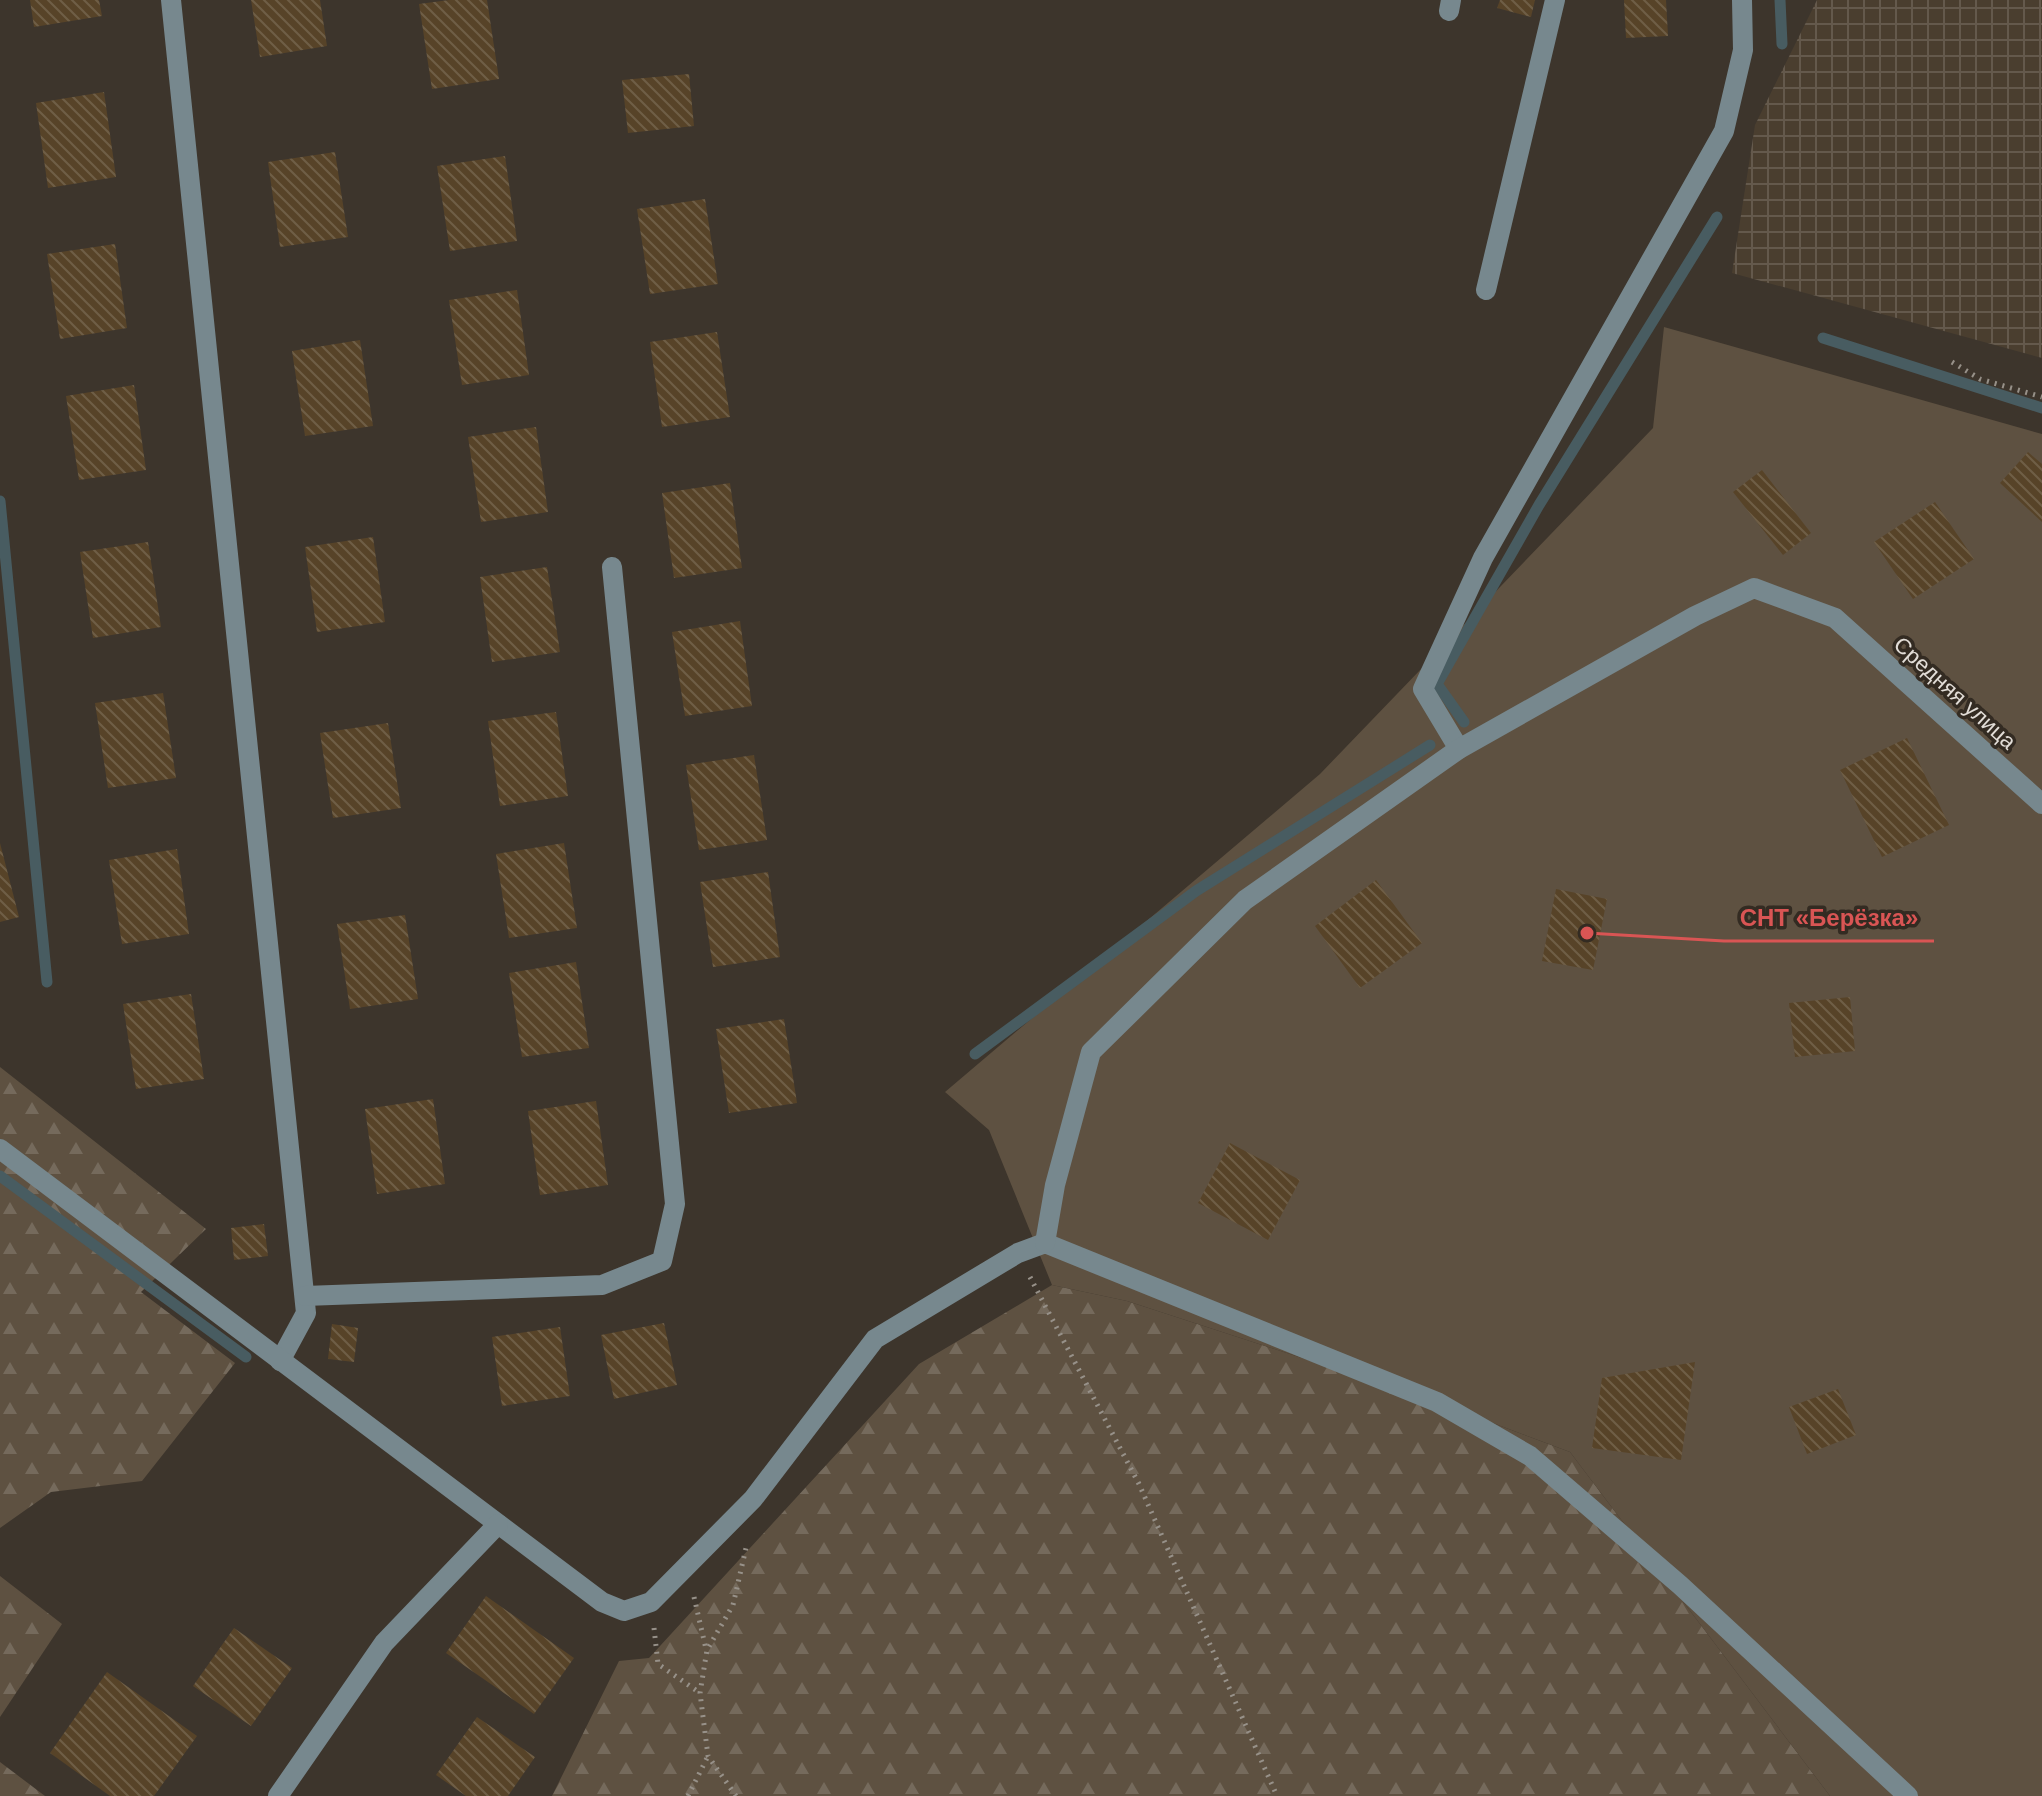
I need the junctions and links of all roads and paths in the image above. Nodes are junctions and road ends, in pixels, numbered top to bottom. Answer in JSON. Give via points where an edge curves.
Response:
{"nodes":[{"id":1,"x":171,"y":0,"type":"edge"},
{"id":2,"x":1555,"y":0,"type":"edge"},
{"id":3,"x":1742,"y":0,"type":"edge"},
{"id":4,"x":1486,"y":290,"type":"dead end"},
{"id":5,"x":1952,"y":362,"type":"dead end"},
{"id":6,"x":2042,"y":397,"type":"edge"},
{"id":7,"x":612,"y":567,"type":"dead end"},
{"id":8,"x":1459,"y":749,"type":"junction"},
{"id":9,"x":2042,"y":804,"type":"edge"},
{"id":10,"x":0,"y":1149,"type":"edge"},
{"id":11,"x":1045,"y":1243,"type":"junction"},
{"id":12,"x":1018,"y":1253,"type":"junction"},
{"id":13,"x":305,"y":1296,"type":"junction"},
{"id":14,"x":280,"y":1361,"type":"junction"},
{"id":15,"x":753,"y":1499,"type":"junction"},
{"id":16,"x":498,"y":1524,"type":"junction"},
{"id":17,"x":687,"y":1567,"type":"junction"},
{"id":18,"x":651,"y":1602,"type":"junction"},
{"id":19,"x":707,"y":1650,"type":"junction"},
{"id":20,"x":700,"y":1693,"type":"junction"},
{"id":21,"x":708,"y":1756,"type":"junction"},
{"id":22,"x":278,"y":1796,"type":"edge"},
{"id":23,"x":688,"y":1796,"type":"edge"},
{"id":24,"x":736,"y":1796,"type":"edge"},
{"id":25,"x":1277,"y":1796,"type":"edge"},
{"id":26,"x":1908,"y":1796,"type":"edge"}],
"edges":[{"from":1,"to":13,"type":"street"},
{"from":2,"to":4,"type":"street"},
{"from":3,"to":8,"type":"street","via":[[1743,50],[1724,131],[1483,558],[1423,689]]},
{"from":5,"to":6,"type":"path","via":[[1980,379]]},
{"from":7,"to":13,"type":"street","via":[[675,1204],[662,1261],[602,1285]]},
{"from":8,"to":9,"type":"street","name":"Средняя улица","via":[[1754,588],[1835,618]]},
{"from":8,"to":11,"type":"street","via":[[1245,900],[1091,1052]]},
{"from":10,"to":14,"type":"street"},
{"from":11,"to":12,"type":"street"},
{"from":11,"to":26,"type":"street","via":[[1437,1402],[1530,1456],[1680,1585]]},
{"from":12,"to":15,"type":"street","via":[[875,1339]]},
{"from":12,"to":25,"type":"path","via":[[1139,1484]]},
{"from":13,"to":14,"type":"street","via":[[306,1313]]},
{"from":14,"to":16,"type":"street"},
{"from":15,"to":17,"type":"street"},
{"from":15,"to":19,"type":"path","via":[[733,1605]]},
{"from":16,"to":18,"type":"street","via":[[602,1602],[624,1611]]},
{"from":16,"to":22,"type":"street","via":[[384,1643]]},
{"from":17,"to":18,"type":"street"},
{"from":17,"to":19,"type":"path"},
{"from":18,"to":20,"type":"path","via":[[658,1664]]},
{"from":19,"to":20,"type":"path"},
{"from":20,"to":21,"type":"path"},
{"from":21,"to":23,"type":"path"},
{"from":21,"to":24,"type":"path"}]}
